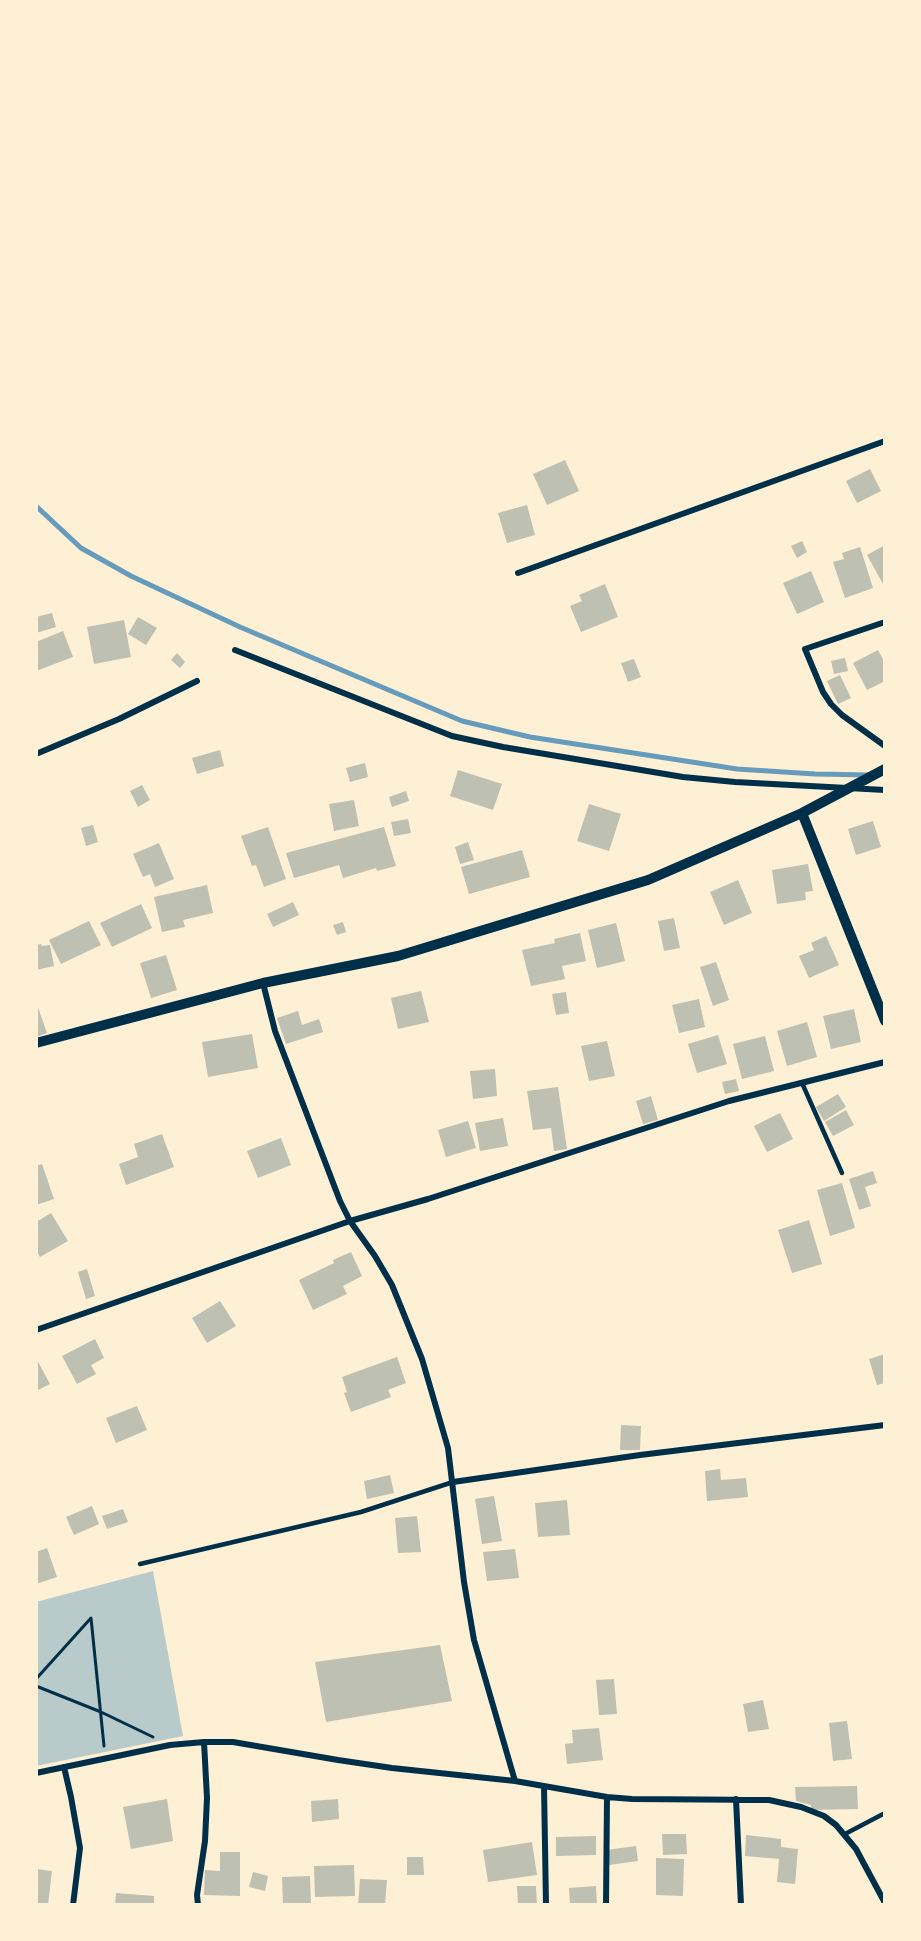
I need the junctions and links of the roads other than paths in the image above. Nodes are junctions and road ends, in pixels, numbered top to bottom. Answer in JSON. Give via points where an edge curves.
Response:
{"nodes":[{"id":1,"x":885,"y":441,"type":"edge"},
{"id":2,"x":518,"y":573,"type":"dead end"},
{"id":3,"x":885,"y":622,"type":"edge"},
{"id":4,"x":235,"y":650,"type":"dead end"},
{"id":5,"x":197,"y":681,"type":"dead end"},
{"id":6,"x":885,"y":746,"type":"edge"},
{"id":7,"x":38,"y":753,"type":"edge"},
{"id":8,"x":36,"y":759,"type":"edge"},
{"id":9,"x":885,"y":769,"type":"edge"},
{"id":10,"x":848,"y":788,"type":"junction"},
{"id":11,"x":885,"y":789,"type":"edge"},
{"id":12,"x":802,"y":813,"type":"junction"},
{"id":13,"x":263,"y":983,"type":"junction"},
{"id":14,"x":885,"y":1021,"type":"edge"},
{"id":15,"x":36,"y":1043,"type":"edge"},
{"id":16,"x":885,"y":1062,"type":"edge"},
{"id":17,"x":802,"y":1083,"type":"junction"},
{"id":18,"x":842,"y":1173,"type":"dead end"},
{"id":19,"x":350,"y":1221,"type":"junction"},
{"id":20,"x":36,"y":1330,"type":"edge"},
{"id":21,"x":885,"y":1425,"type":"edge"},
{"id":22,"x":453,"y":1482,"type":"junction"},
{"id":23,"x":140,"y":1564,"type":"dead end"},
{"id":24,"x":204,"y":1742,"type":"junction"},
{"id":25,"x":64,"y":1767,"type":"junction"},
{"id":26,"x":36,"y":1773,"type":"edge"},
{"id":27,"x":515,"y":1781,"type":"junction"},
{"id":28,"x":544,"y":1786,"type":"junction"},
{"id":29,"x":607,"y":1797,"type":"junction"},
{"id":30,"x":736,"y":1799,"type":"junction"},
{"id":31,"x":885,"y":1813,"type":"edge"},
{"id":32,"x":845,"y":1834,"type":"junction"},
{"id":33,"x":885,"y":1903,"type":"edge"},
{"id":34,"x":73,"y":1905,"type":"edge"},
{"id":35,"x":198,"y":1905,"type":"edge"},
{"id":36,"x":546,"y":1905,"type":"edge"},
{"id":37,"x":606,"y":1905,"type":"edge"},
{"id":38,"x":741,"y":1905,"type":"edge"}],
"edges":[{"from":1,"to":2,"type":"street"},
{"from":3,"to":6,"type":"street","via":[[805,649],[831,704]]},
{"from":4,"to":10,"type":"street","via":[[452,736],[683,777]]},
{"from":5,"to":7,"type":"street"},
{"from":7,"to":8,"type":"street"},
{"from":9,"to":10,"type":"street"},
{"from":10,"to":11,"type":"street"},
{"from":10,"to":12,"type":"street"},
{"from":12,"to":13,"type":"street","via":[[648,880],[398,956]]},
{"from":12,"to":14,"type":"street"},
{"from":13,"to":15,"type":"street"},
{"from":13,"to":19,"type":"street","via":[[275,1031]]},
{"from":16,"to":17,"type":"street"},
{"from":17,"to":18,"type":"lane"},
{"from":17,"to":19,"type":"street","via":[[729,1101]]},
{"from":19,"to":20,"type":"street"},
{"from":19,"to":22,"type":"street","via":[[392,1285],[408,1322],[448,1448]]},
{"from":21,"to":22,"type":"street"},
{"from":22,"to":23,"type":"lane","via":[[361,1512]]},
{"from":22,"to":27,"type":"street","via":[[474,1640]]},
{"from":24,"to":25,"type":"street","via":[[170,1745]]},
{"from":24,"to":27,"type":"street","via":[[261,1745],[392,1768]]},
{"from":24,"to":35,"type":"street","via":[[207,1798]]},
{"from":25,"to":26,"type":"street"},
{"from":25,"to":34,"type":"street","via":[[80,1848]]},
{"from":27,"to":28,"type":"street"},
{"from":28,"to":29,"type":"street"},
{"from":28,"to":36,"type":"street"},
{"from":29,"to":30,"type":"street"},
{"from":29,"to":37,"type":"street"},
{"from":30,"to":32,"type":"street","via":[[769,1800],[801,1807],[824,1816]]},
{"from":30,"to":38,"type":"street"},
{"from":31,"to":32,"type":"lane"},
{"from":32,"to":33,"type":"street"}]}
